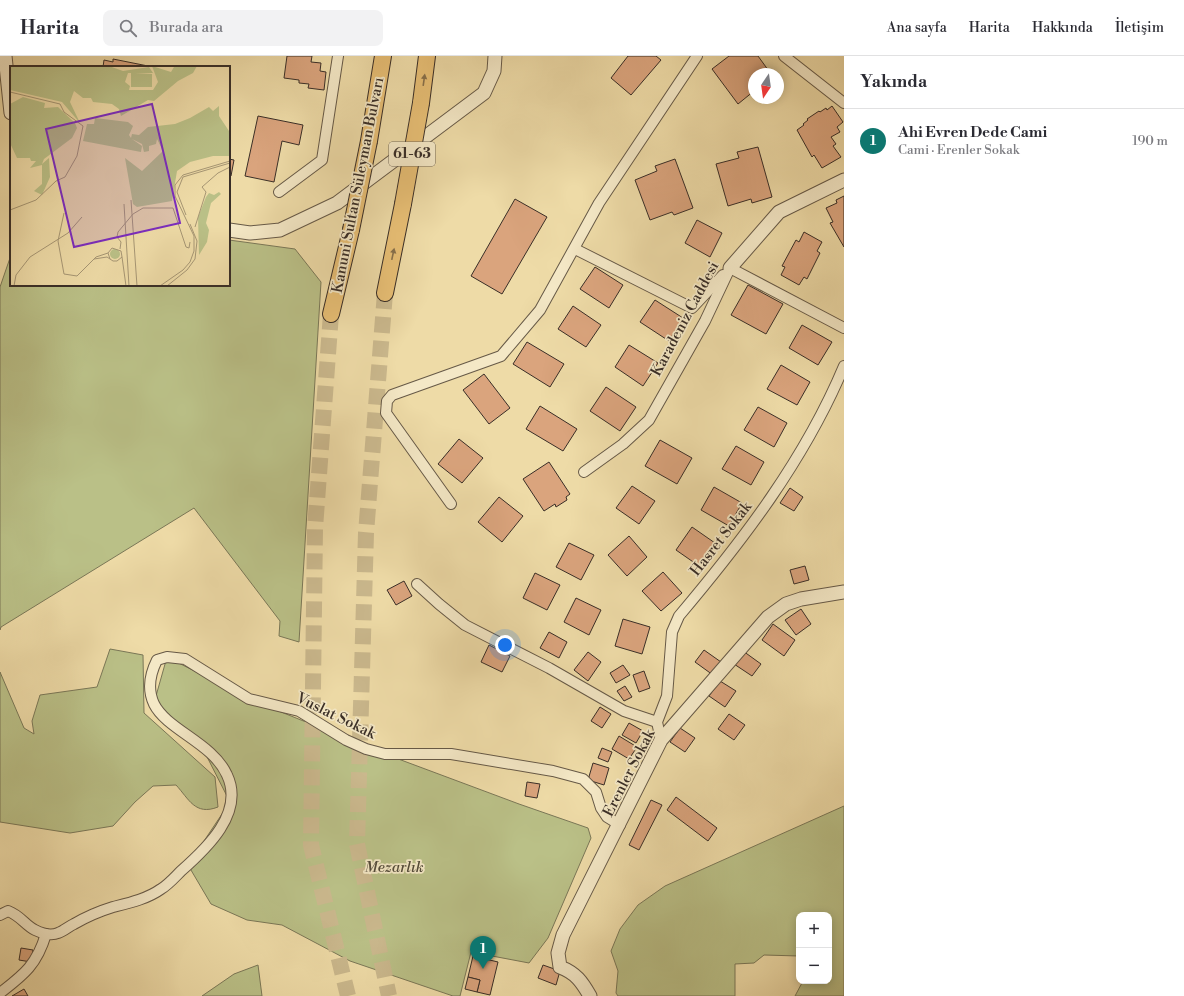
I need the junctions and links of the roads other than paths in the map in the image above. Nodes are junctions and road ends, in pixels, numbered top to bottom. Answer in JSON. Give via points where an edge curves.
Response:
{"nodes":[{"id":1,"x":5,"y":56,"type":"edge"},
{"id":2,"x":338,"y":56,"type":"edge"},
{"id":3,"x":383,"y":56,"type":"edge"},
{"id":4,"x":427,"y":56,"type":"edge"},
{"id":5,"x":495,"y":56,"type":"edge"},
{"id":6,"x":697,"y":56,"type":"edge"},
{"id":7,"x":784,"y":56,"type":"edge"},
{"id":8,"x":844,"y":103,"type":"edge"},
{"id":9,"x":10,"y":104,"type":"edge"},
{"id":10,"x":844,"y":180,"type":"edge"},
{"id":11,"x":279,"y":192,"type":"dead end"},
{"id":12,"x":230,"y":230,"type":"edge"},
{"id":13,"x":575,"y":249,"type":"junction"},
{"id":14,"x":730,"y":268,"type":"junction"},
{"id":15,"x":385,"y":292,"type":"tunnel mouth"},
{"id":16,"x":332,"y":314,"type":"tunnel mouth"},
{"id":17,"x":844,"y":328,"type":"edge"},
{"id":18,"x":844,"y":366,"type":"edge"},
{"id":19,"x":584,"y":472,"type":"dead end"},
{"id":20,"x":451,"y":504,"type":"dead end"},
{"id":21,"x":418,"y":584,"type":"dead end"},
{"id":22,"x":844,"y":592,"type":"edge"},
{"id":23,"x":658,"y":722,"type":"junction"},
{"id":24,"x":661,"y":740,"type":"junction"},
{"id":25,"x":620,"y":825,"type":"junction"},
{"id":26,"x":0,"y":915,"type":"edge"},
{"id":27,"x":46,"y":934,"type":"junction"},
{"id":28,"x":0,"y":993,"type":"edge"},
{"id":29,"x":590,"y":996,"type":"edge"}],
"edges":[{"from":1,"to":9,"type":"street"},
{"from":2,"to":11,"type":"street","via":[[322,160]]},
{"from":3,"to":16,"type":"main road","name":"Kanuni Sultan Süleyman Bulvarı","number":"61-63","bridge":true,"via":[[369,141]]},
{"from":15,"to":4,"type":"main road","number":"61-63","one_way":true,"bridge":true,"via":[[421,103]]},
{"from":5,"to":12,"type":"street","via":[[494,71],[484,93],[337,203],[280,230],[250,234]]},
{"from":6,"to":13,"type":"street","via":[[599,203]]},
{"from":7,"to":8,"type":"street"},
{"from":10,"to":14,"type":"street","name":"Karadeniz Caddesi","via":[[778,212]]},
{"from":13,"to":14,"type":"street","via":[[692,308]]},
{"from":13,"to":20,"type":"street","via":[[540,310],[500,356],[392,395],[387,401],[386,413]]},
{"from":14,"to":17,"type":"street"},
{"from":14,"to":19,"type":"street","name":"Karadeniz Caddesi","via":[[705,321],[649,420],[623,444]]},
{"from":18,"to":23,"type":"street","name":"Hasret Sokak","via":[[816,424],[753,524],[679,616],[672,632],[667,696]]},
{"from":21,"to":23,"type":"street","via":[[465,625],[549,668],[624,711]]},
{"from":22,"to":24,"type":"street","name":"Erenler Sokak","via":[[793,601],[768,617]]},
{"from":23,"to":24,"type":"street","name":"Hasret Sokak"},
{"from":24,"to":25,"type":"street","name":"Erenler Sokak"},
{"from":25,"to":27,"type":"street","name":"Vuslat Sokak","via":[[608,817],[601,808],[596,792],[583,779],[552,771],[451,754],[385,754],[366,749],[346,740],[299,711],[249,699],[185,659],[167,657],[157,660],[150,675],[154,703],[164,717],[213,755],[227,775],[231,793],[229,811],[221,829],[206,849],[161,890],[134,902],[108,908],[74,923],[57,934]]},
{"from":25,"to":29,"type":"street","name":"Erenler Sokak","via":[[563,935],[558,953],[560,967],[572,971]]},
{"from":26,"to":27,"type":"street","via":[[8,911],[18,915],[34,930]]},
{"from":27,"to":28,"type":"street","via":[[41,951],[25,974]]}]}
